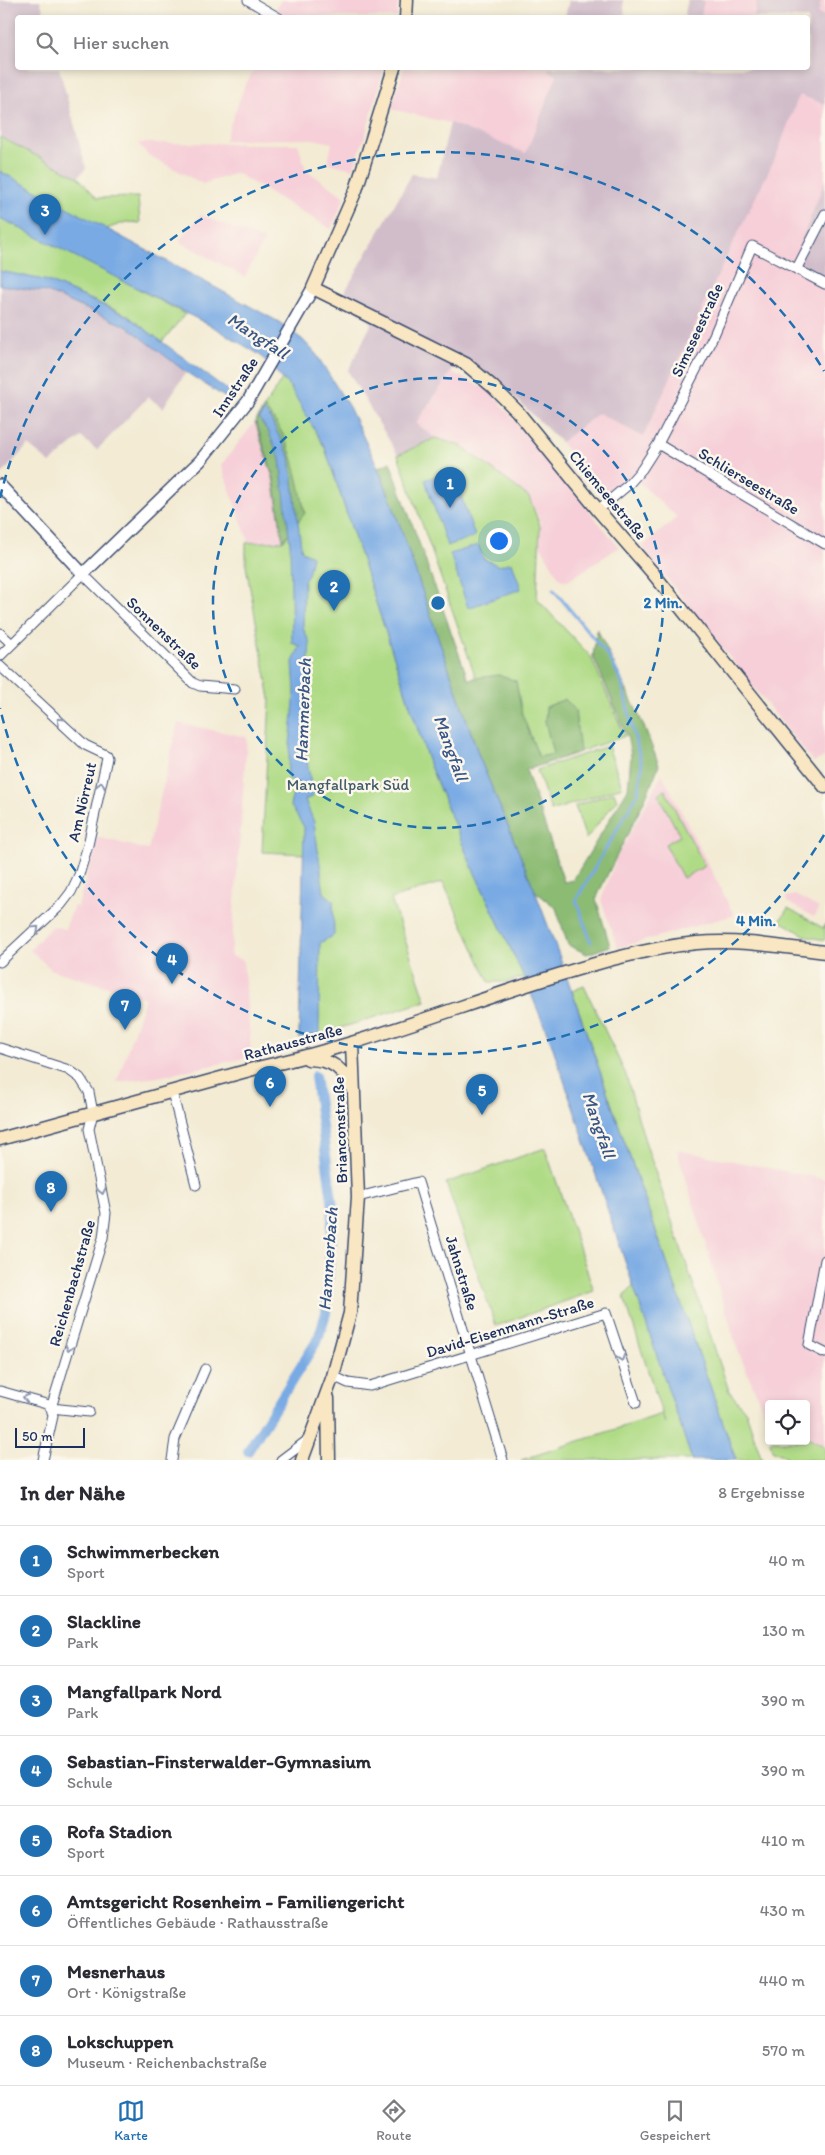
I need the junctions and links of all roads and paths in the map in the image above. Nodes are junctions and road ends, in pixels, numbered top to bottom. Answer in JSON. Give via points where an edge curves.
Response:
{"nodes":[{"id":1,"x":248,"y":0,"type":"edge"},
{"id":2,"x":407,"y":0,"type":"edge"},
{"id":3,"x":274,"y":15,"type":"edge"},
{"id":4,"x":406,"y":15,"type":"edge"},
{"id":5,"x":393,"y":70,"type":"edge"},
{"id":6,"x":825,"y":214,"type":"edge"},
{"id":7,"x":797,"y":268,"type":"junction"},
{"id":8,"x":825,"y":284,"type":"edge"},
{"id":9,"x":314,"y":288,"type":"junction"},
{"id":10,"x":658,"y":444,"type":"junction"},
{"id":11,"x":0,"y":485,"type":"edge"},
{"id":12,"x":598,"y":510,"type":"junction"},
{"id":13,"x":825,"y":544,"type":"edge"},
{"id":14,"x":84,"y":574,"type":"junction"},
{"id":15,"x":0,"y":633,"type":"edge"},
{"id":16,"x":12,"y":644,"type":"junction"},
{"id":17,"x":0,"y":656,"type":"edge"},
{"id":18,"x":0,"y":666,"type":"edge"},
{"id":19,"x":235,"y":689,"type":"dead end"},
{"id":20,"x":825,"y":787,"type":"edge"},
{"id":21,"x":825,"y":952,"type":"edge"},
{"id":22,"x":0,"y":962,"type":"edge"},
{"id":23,"x":352,"y":1043,"type":"junction"},
{"id":24,"x":0,"y":1048,"type":"edge"},
{"id":25,"x":299,"y":1059,"type":"junction"},
{"id":26,"x":172,"y":1092,"type":"junction"},
{"id":27,"x":355,"y":1092,"type":"junction"},
{"id":28,"x":93,"y":1114,"type":"junction"},
{"id":29,"x":0,"y":1139,"type":"edge"},
{"id":30,"x":196,"y":1185,"type":"dead end"},
{"id":31,"x":358,"y":1197,"type":"junction"},
{"id":32,"x":825,"y":1260,"type":"edge"},
{"id":33,"x":825,"y":1353,"type":"edge"},
{"id":34,"x":471,"y":1354,"type":"junction"},
{"id":35,"x":205,"y":1369,"type":"dead end"},
{"id":36,"x":333,"y":1376,"type":"junction"},
{"id":37,"x":0,"y":1391,"type":"edge"},
{"id":38,"x":328,"y":1392,"type":"junction"},
{"id":39,"x":636,"y":1403,"type":"dead end"},
{"id":40,"x":51,"y":1408,"type":"junction"},
{"id":41,"x":89,"y":1412,"type":"dead end"},
{"id":42,"x":309,"y":1439,"type":"junction"},
{"id":43,"x":328,"y":1458,"type":"edge"},
{"id":44,"x":43,"y":1460,"type":"edge"},
{"id":45,"x":172,"y":1460,"type":"edge"},
{"id":46,"x":281,"y":1460,"type":"edge"},
{"id":47,"x":302,"y":1460,"type":"edge"},
{"id":48,"x":504,"y":1460,"type":"edge"}],
"edges":[{"from":1,"to":3,"type":"street"},
{"from":2,"to":4,"type":"main road"},
{"from":5,"to":9,"type":"main road","name":"Innstraße","via":[[356,190]]},
{"from":6,"to":7,"type":"street"},
{"from":7,"to":8,"type":"street"},
{"from":7,"to":10,"type":"street","name":"Simsseestraße","via":[[752,246],[714,335]]},
{"from":9,"to":12,"type":"main road","name":"Chiemseestraße","via":[[466,364],[517,410]]},
{"from":9,"to":14,"type":"street","name":"Innstraße","via":[[248,401],[200,461]]},
{"from":10,"to":12,"type":"street","name":"Simsseestraße","via":[[628,485]]},
{"from":10,"to":13,"type":"street","name":"Schlierseestraße"},
{"from":11,"to":14,"type":"street"},
{"from":12,"to":20,"type":"main road","name":"Chiemseestraße"},
{"from":14,"to":16,"type":"street","name":"Innstraße"},
{"from":14,"to":19,"type":"street","name":"Sonnenstraße","via":[[193,683]]},
{"from":15,"to":16,"type":"street"},
{"from":16,"to":17,"type":"street","name":"Innstraße"},
{"from":22,"to":18,"type":"street","name":"Am Nörreut","one_way":true,"via":[[71,892],[88,845],[107,758],[85,745]]},
{"from":21,"to":23,"type":"main road","name":"Rathausstraße","via":[[743,942],[696,943],[653,950],[590,965]]},
{"from":23,"to":25,"type":"main road","name":"Rathausstraße"},
{"from":23,"to":27,"type":"main road","name":"Brianconstraße"},
{"from":24,"to":28,"type":"street","name":"Reichenbachstraße","via":[[75,1074],[89,1092]]},
{"from":25,"to":26,"type":"main road","name":"Rathausstraße"},
{"from":25,"to":27,"type":"main road","via":[[319,1059],[336,1065]]},
{"from":26,"to":28,"type":"main road","name":"Rathausstraße"},
{"from":26,"to":30,"type":"street"},
{"from":27,"to":31,"type":"main road","name":"Brianconstraße"},
{"from":28,"to":29,"type":"main road","name":"Rathausstraße"},
{"from":28,"to":40,"type":"street","name":"Reichenbachstraße","one_way":true,"via":[[90,1129],[106,1213],[105,1230]]},
{"from":31,"to":34,"type":"street","name":"Jahnstraße","via":[[418,1182]]},
{"from":31,"to":36,"type":"main road","name":"Brianconstraße","via":[[350,1313]]},
{"from":32,"to":33,"type":"street","via":[[809,1346]]},
{"from":34,"to":36,"type":"street","name":"David-Eisenmann-Straße","via":[[370,1386],[348,1383]]},
{"from":34,"to":39,"type":"street","name":"David-Eisenmann-Straße","one_way":true,"via":[[606,1312]]},
{"from":34,"to":48,"type":"street","name":"Jahnstraße"},
{"from":35,"to":45,"type":"street","via":[[175,1439]]},
{"from":36,"to":38,"type":"main road","name":"Brianconstraße"},
{"from":40,"to":37,"type":"street","one_way":true},
{"from":38,"to":42,"type":"main road","name":"Brianconstraße"},
{"from":38,"to":43,"type":"main road","name":"Brianconstraße"},
{"from":40,"to":41,"type":"street"},
{"from":40,"to":44,"type":"street","name":"Reichenbachstraße"},
{"from":42,"to":46,"type":"street"},
{"from":42,"to":47,"type":"main road","name":"Brianconstraße"}]}
